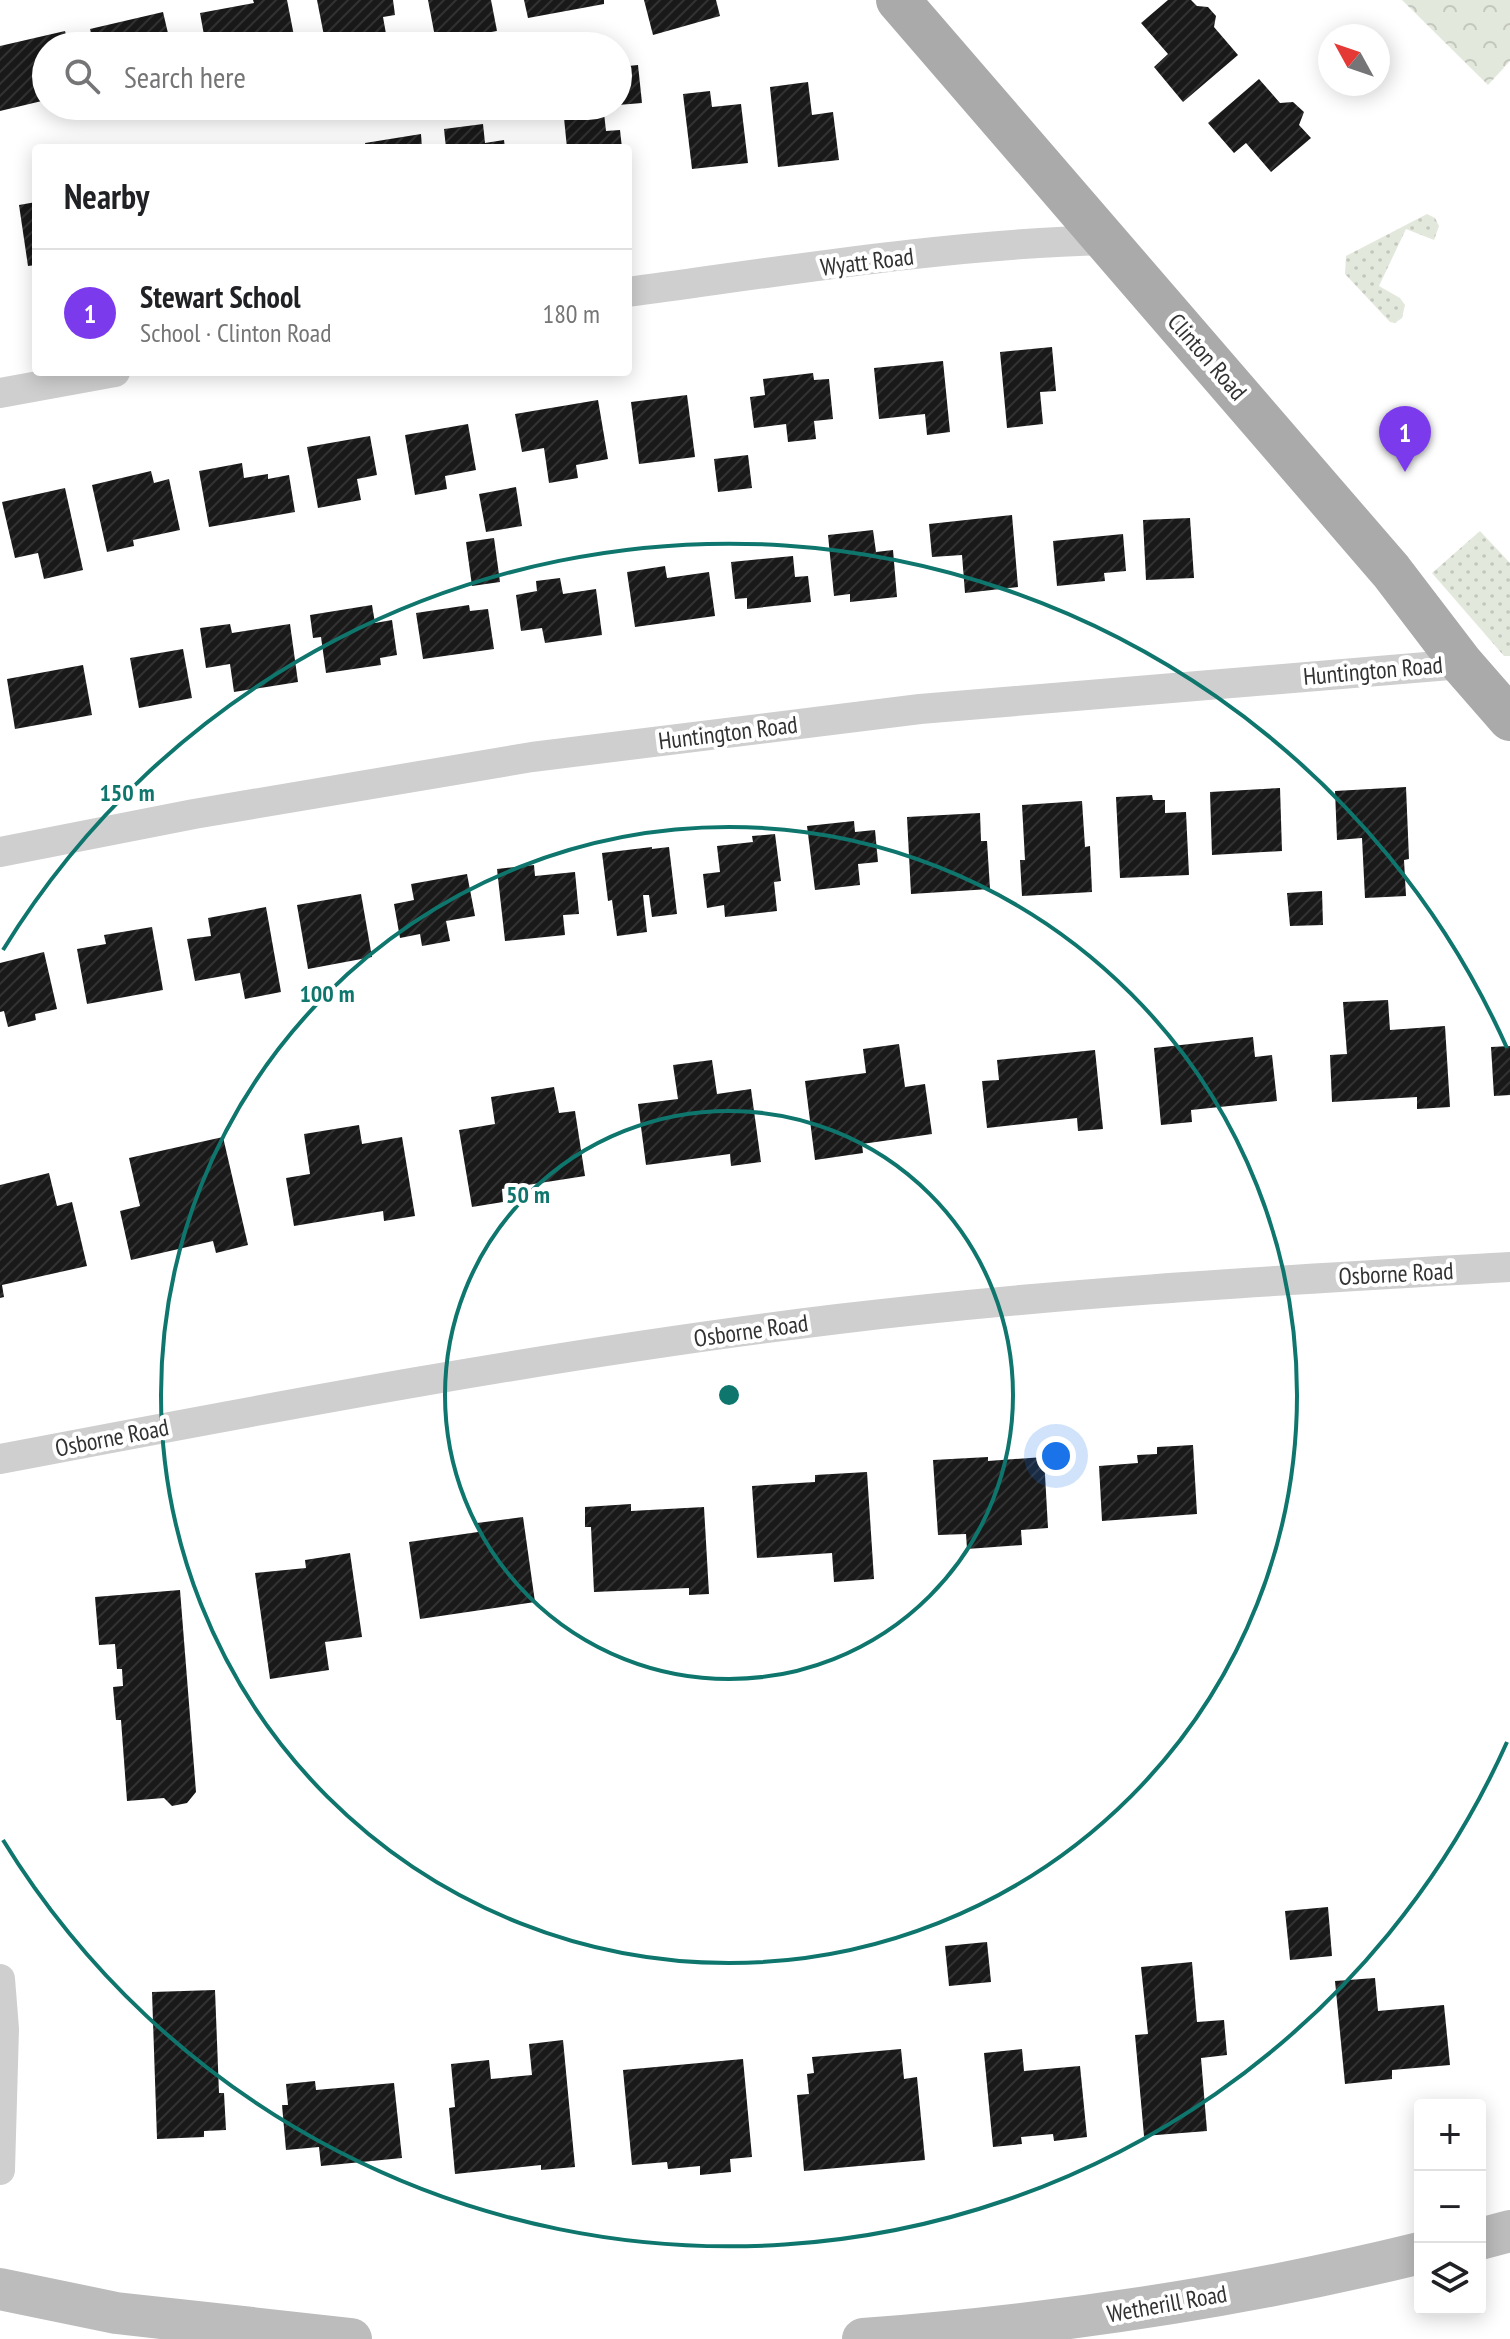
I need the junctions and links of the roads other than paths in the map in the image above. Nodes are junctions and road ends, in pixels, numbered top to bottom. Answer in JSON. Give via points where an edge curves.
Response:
{"nodes":[{"id":1,"x":898,"y":0,"type":"edge"},
{"id":2,"x":1106,"y":240,"type":"junction"},
{"id":3,"x":632,"y":291,"type":"edge"},
{"id":4,"x":93,"y":376,"type":"edge"},
{"id":5,"x":0,"y":393,"type":"edge"},
{"id":6,"x":1462,"y":664,"type":"junction"},
{"id":7,"x":1510,"y":719,"type":"edge"},
{"id":8,"x":0,"y":852,"type":"edge"},
{"id":9,"x":1510,"y":1267,"type":"edge"},
{"id":10,"x":0,"y":1459,"type":"edge"},
{"id":11,"x":0,"y":1979,"type":"edge"},
{"id":12,"x":0,"y":2170,"type":"edge"},
{"id":13,"x":1510,"y":2231,"type":"edge"},
{"id":14,"x":1486,"y":2237,"type":"edge"},
{"id":15,"x":1414,"y":2255,"type":"edge"},
{"id":16,"x":0,"y":2289,"type":"edge"},
{"id":17,"x":351,"y":2339,"type":"edge"},
{"id":18,"x":863,"y":2339,"type":"edge"}],
"edges":[{"from":1,"to":2,"type":"main road","name":"Clinton Road"},
{"from":2,"to":3,"type":"street","name":"Wyatt Road","via":[[1036,242]]},
{"from":2,"to":6,"type":"main road","name":"Clinton Road","via":[[1380,559]]},
{"from":4,"to":5,"type":"street"},
{"from":6,"to":7,"type":"main road","name":"Clinton Road"},
{"from":6,"to":8,"type":"street","name":"Huntington Road","via":[[920,709],[532,757]]},
{"from":9,"to":10,"type":"street","name":"Osborne Road","via":[[1156,1288],[839,1319],[508,1365]]},
{"from":11,"to":12,"type":"street"},
{"from":13,"to":14,"type":"street"},
{"from":15,"to":18,"type":"street","name":"Wetherill Road","via":[[1145,2310],[981,2331]]},
{"from":16,"to":17,"type":"street","via":[[116,2313]]}]}
